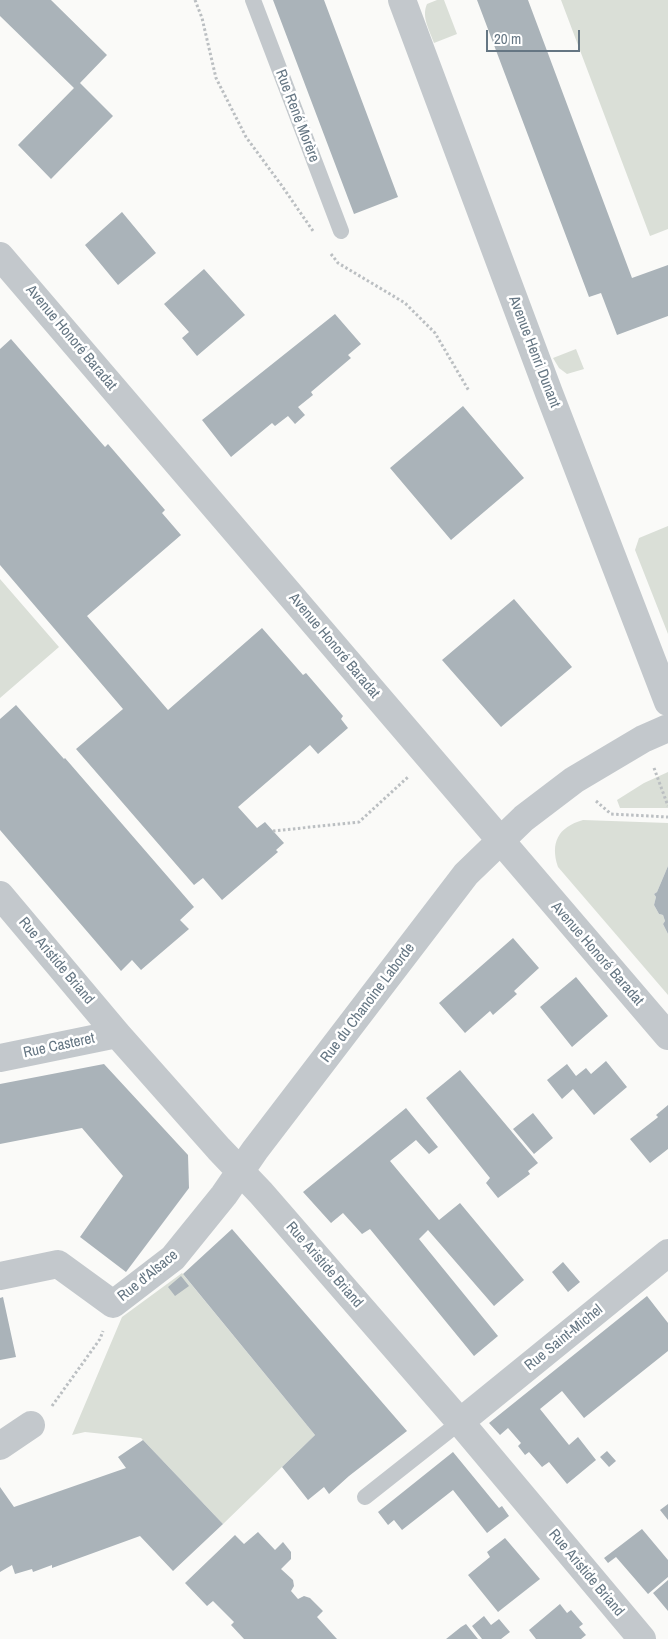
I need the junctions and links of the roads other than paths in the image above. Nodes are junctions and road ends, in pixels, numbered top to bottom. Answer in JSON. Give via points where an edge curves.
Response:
{"nodes":[{"id":1,"x":253,"y":0,"type":"edge"},
{"id":2,"x":402,"y":0,"type":"edge"},
{"id":3,"x":342,"y":231,"type":"road end"},
{"id":4,"x":0,"y":256,"type":"edge"},
{"id":5,"x":668,"y":702,"type":"edge"},
{"id":6,"x":668,"y":728,"type":"edge"},
{"id":7,"x":500,"y":841,"type":"junction"},
{"id":8,"x":0,"y":895,"type":"edge"},
{"id":9,"x":117,"y":1034,"type":"junction"},
{"id":10,"x":668,"y":1036,"type":"edge"},
{"id":11,"x":0,"y":1058,"type":"edge"},
{"id":12,"x":241,"y":1170,"type":"junction"},
{"id":13,"x":668,"y":1253,"type":"edge"},
{"id":14,"x":0,"y":1276,"type":"edge"},
{"id":15,"x":460,"y":1422,"type":"junction"},
{"id":16,"x":31,"y":1425,"type":"road end"},
{"id":17,"x":0,"y":1446,"type":"edge"},
{"id":18,"x":365,"y":1497,"type":"dead end"},
{"id":19,"x":642,"y":1639,"type":"edge"}],
"edges":[{"from":1,"to":3,"type":"lane","name":"Rue René Morère"},
{"from":2,"to":5,"type":"street","name":"Avenue Henri Dunant"},
{"from":4,"to":7,"type":"street","name":"Avenue Honoré Baradat"},
{"from":6,"to":7,"type":"street","name":"Rue du Chanoine Laborde","via":[[574,780]]},
{"from":7,"to":10,"type":"street","name":"Avenue Honoré Baradat"},
{"from":7,"to":12,"type":"street","name":"Rue du Chanoine Laborde","via":[[466,874]]},
{"from":8,"to":9,"type":"street","name":"Rue Aristide Briand"},
{"from":9,"to":11,"type":"street","name":"Rue Casteret"},
{"from":9,"to":12,"type":"street","name":"Rue Aristide Briand"},
{"from":12,"to":14,"type":"street","name":"Rue d'Alsace","via":[[174,1258],[113,1304],[58,1264]]},
{"from":12,"to":15,"type":"street","name":"Rue Aristide Briand"},
{"from":13,"to":15,"type":"street","name":"Rue Saint-Michel"},
{"from":15,"to":18,"type":"lane"},
{"from":15,"to":19,"type":"street","name":"Rue Aristide Briand"},
{"from":16,"to":17,"type":"street"}]}
